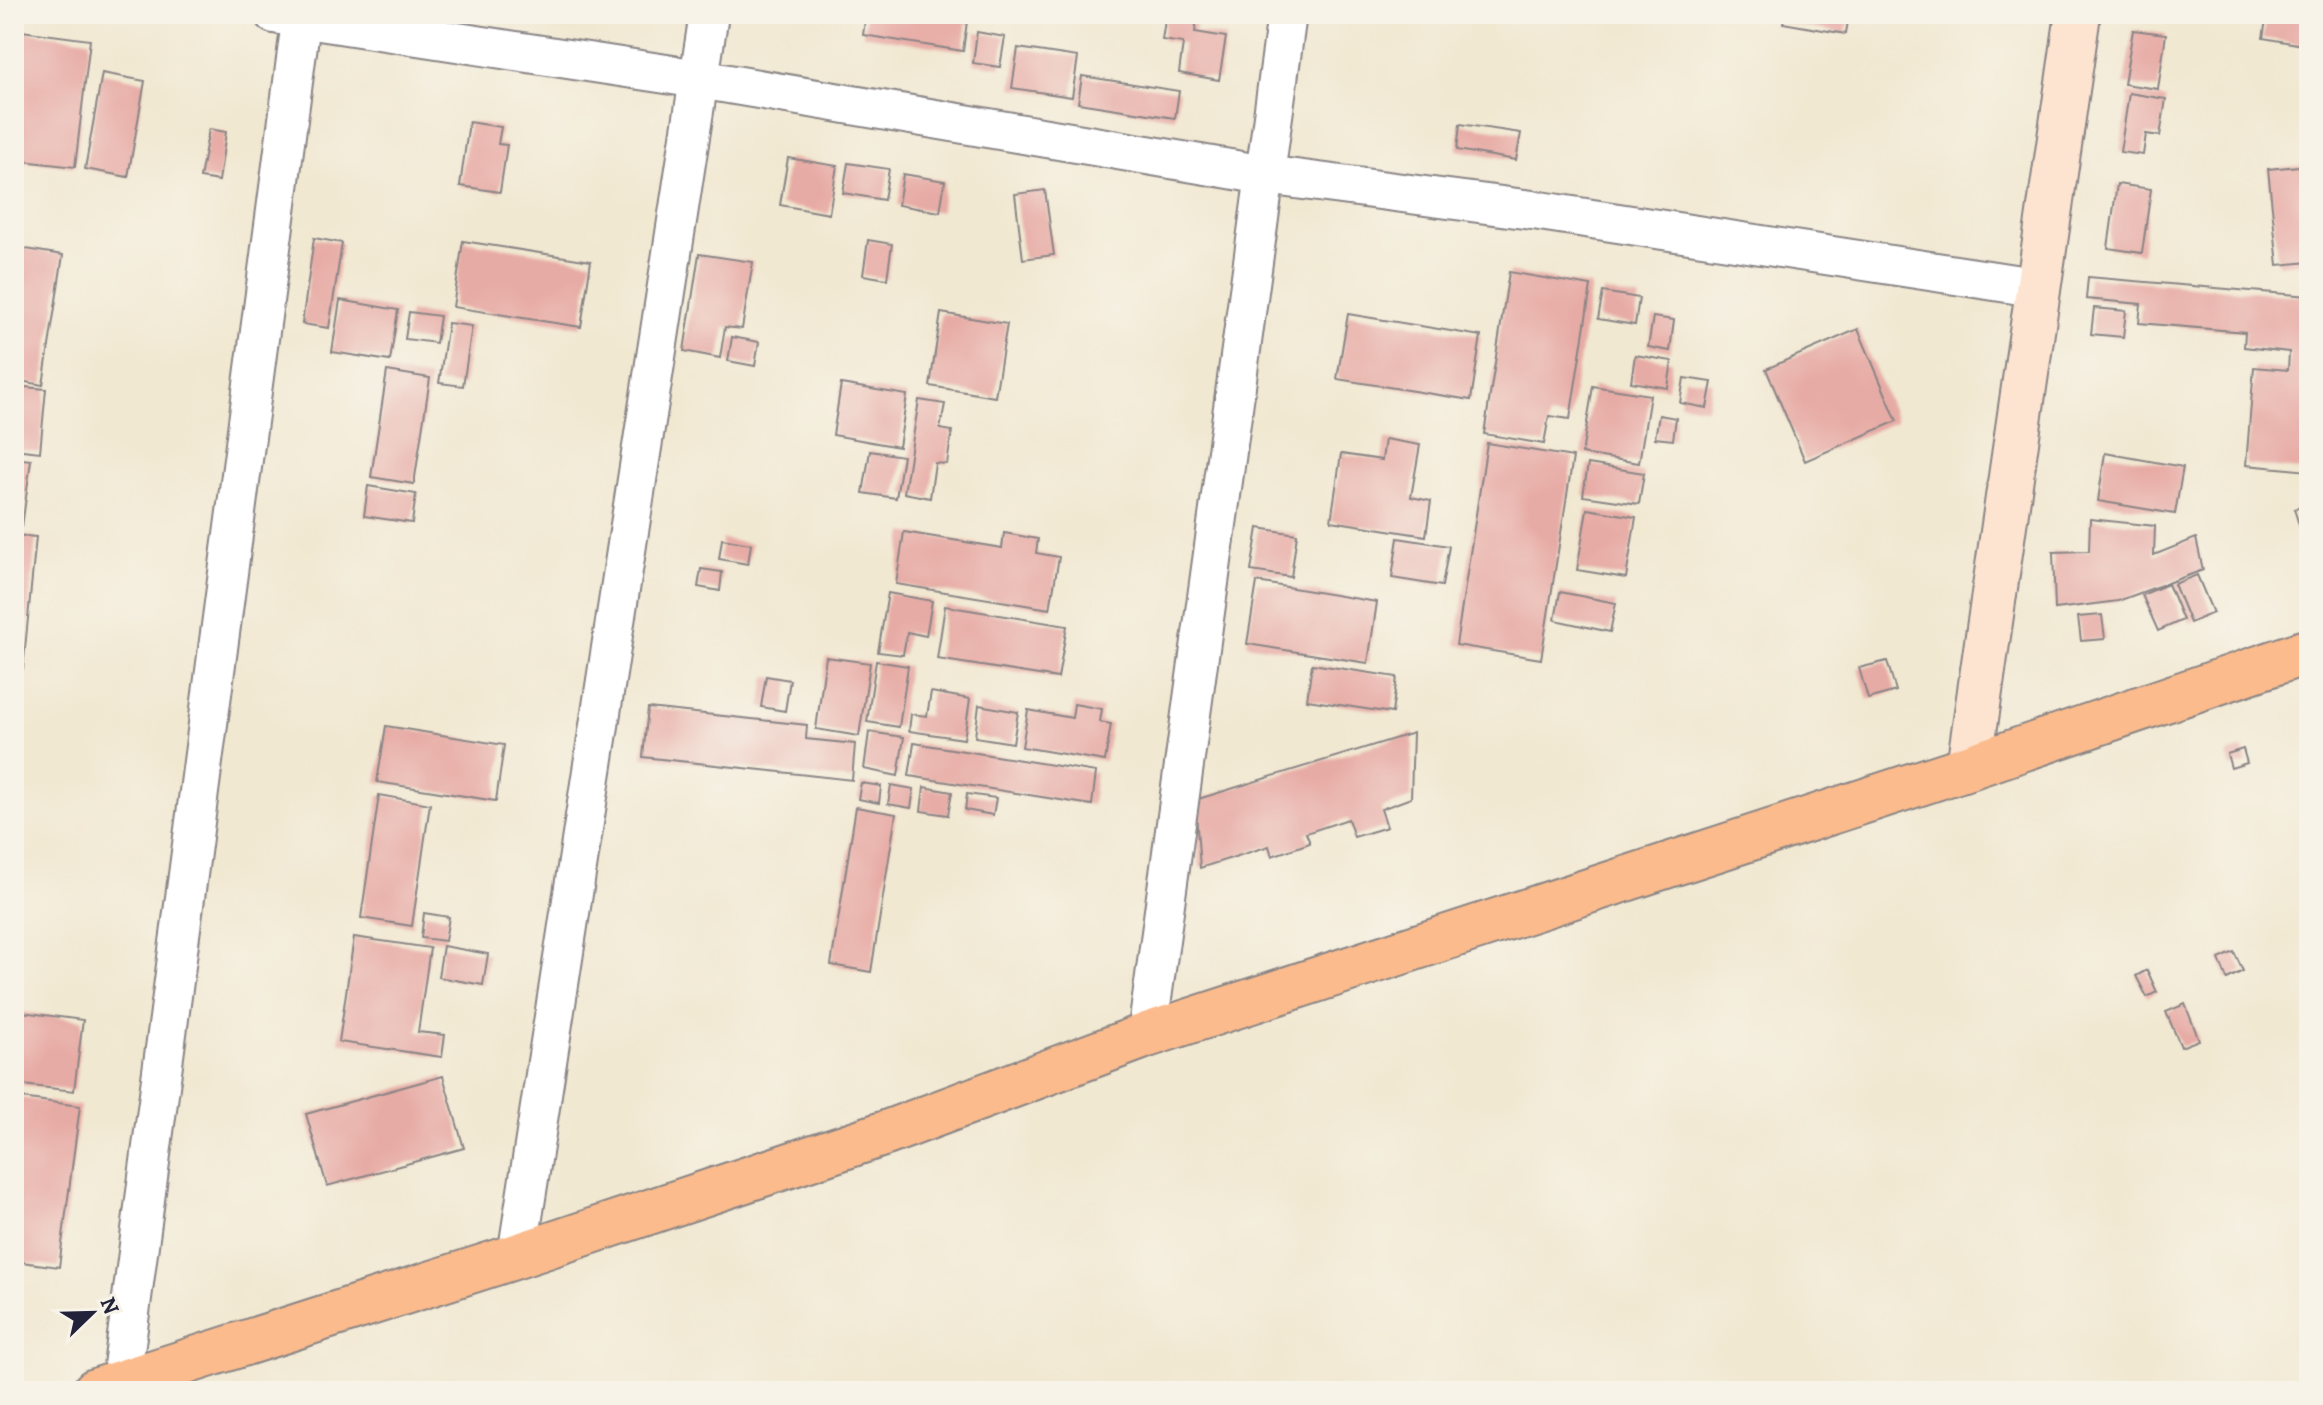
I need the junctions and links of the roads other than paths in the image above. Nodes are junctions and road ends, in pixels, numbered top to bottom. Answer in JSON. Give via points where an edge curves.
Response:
{"nodes":[{"id":1,"x":709,"y":14,"type":"edge"},
{"id":2,"x":1287,"y":14,"type":"edge"},
{"id":3,"x":2078,"y":14,"type":"edge"},
{"id":4,"x":292,"y":15,"type":"edge"},
{"id":5,"x":699,"y":79,"type":"junction"},
{"id":6,"x":1265,"y":175,"type":"junction"},
{"id":7,"x":2040,"y":288,"type":"junction"},
{"id":8,"x":2309,"y":651,"type":"edge"},
{"id":9,"x":1969,"y":767,"type":"junction"},
{"id":10,"x":1147,"y":1035,"type":"junction"},
{"id":11,"x":517,"y":1256,"type":"junction"},
{"id":12,"x":108,"y":1386,"type":"edge"}],
"edges":[{"from":1,"to":5,"type":"street"},
{"from":2,"to":6,"type":"street"},
{"from":3,"to":7,"type":"street"},
{"from":4,"to":5,"type":"street"},
{"from":4,"to":12,"type":"street"},
{"from":5,"to":6,"type":"street"},
{"from":5,"to":11,"type":"street"},
{"from":6,"to":7,"type":"street","via":[[1540,211]]},
{"from":6,"to":10,"type":"street"},
{"from":7,"to":9,"type":"street"},
{"from":8,"to":9,"type":"main road"},
{"from":9,"to":10,"type":"main road"},
{"from":10,"to":11,"type":"main road","via":[[886,1133]]},
{"from":11,"to":12,"type":"main road"}]}
